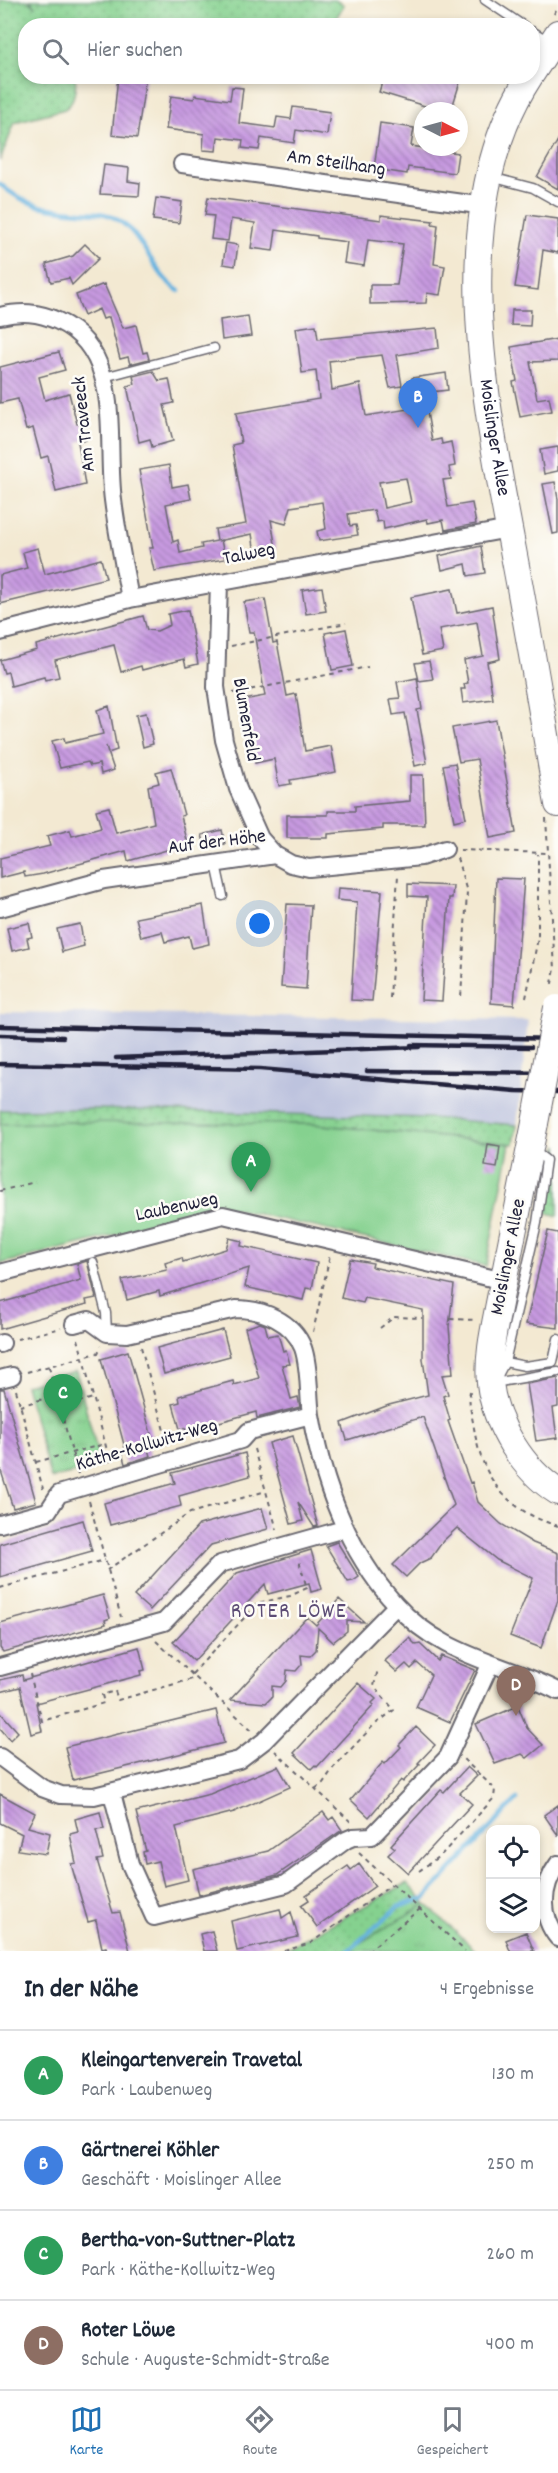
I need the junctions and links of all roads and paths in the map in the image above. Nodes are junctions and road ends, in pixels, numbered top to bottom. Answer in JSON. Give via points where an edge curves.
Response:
{"nodes":[{"id":1,"x":485,"y":0,"type":"edge"},
{"id":2,"x":512,"y":18,"type":"edge"},
{"id":3,"x":548,"y":36,"type":"edge"},
{"id":4,"x":540,"y":54,"type":"edge"},
{"id":5,"x":526,"y":84,"type":"edge"},
{"id":6,"x":182,"y":164,"type":"dead end"},
{"id":7,"x":490,"y":177,"type":"junction"},
{"id":8,"x":558,"y":201,"type":"edge"},
{"id":9,"x":484,"y":206,"type":"junction"},
{"id":10,"x":0,"y":316,"type":"edge"},
{"id":11,"x":214,"y":348,"type":"dead end"},
{"id":12,"x":104,"y":377,"type":"junction"},
{"id":13,"x":509,"y":528,"type":"junction"},
{"id":14,"x":219,"y":582,"type":"junction"},
{"id":15,"x":130,"y":599,"type":"junction"},
{"id":16,"x":346,"y":623,"type":"dead end"},
{"id":17,"x":0,"y":632,"type":"edge"},
{"id":18,"x":216,"y":649,"type":"junction"},
{"id":19,"x":368,"y":667,"type":"dead end"},
{"id":20,"x":217,"y":696,"type":"junction"},
{"id":21,"x":552,"y":807,"type":"edge"},
{"id":22,"x":450,"y":852,"type":"junction"},
{"id":23,"x":547,"y":853,"type":"junction"},
{"id":24,"x":538,"y":854,"type":"junction"},
{"id":25,"x":275,"y":855,"type":"junction"},
{"id":26,"x":399,"y":860,"type":"junction"},
{"id":27,"x":216,"y":864,"type":"junction"},
{"id":28,"x":223,"y":896,"type":"dead end"},
{"id":29,"x":0,"y":908,"type":"edge"},
{"id":30,"x":390,"y":998,"type":"dead end"},
{"id":31,"x":461,"y":998,"type":"dead end"},
{"id":32,"x":526,"y":998,"type":"dead end"},
{"id":33,"x":555,"y":1002,"type":"edge"},
{"id":34,"x":530,"y":1150,"type":"junction"},
{"id":35,"x":35,"y":1182,"type":"dead end"},
{"id":36,"x":0,"y":1191,"type":"edge"},
{"id":37,"x":333,"y":1241,"type":"junction"},
{"id":38,"x":93,"y":1262,"type":"dead end"},
{"id":39,"x":0,"y":1273,"type":"edge"},
{"id":40,"x":504,"y":1281,"type":"junction"},
{"id":41,"x":422,"y":1318,"type":"dead end"},
{"id":42,"x":450,"y":1319,"type":"dead end"},
{"id":43,"x":479,"y":1320,"type":"dead end"},
{"id":44,"x":74,"y":1324,"type":"junction"},
{"id":45,"x":380,"y":1328,"type":"dead end"},
{"id":46,"x":107,"y":1332,"type":"junction"},
{"id":47,"x":137,"y":1332,"type":"junction"},
{"id":48,"x":558,"y":1339,"type":"edge"},
{"id":49,"x":1,"y":1343,"type":"edge"},
{"id":50,"x":303,"y":1348,"type":"junction"},
{"id":51,"x":83,"y":1358,"type":"junction"},
{"id":52,"x":505,"y":1362,"type":"junction"},
{"id":53,"x":49,"y":1366,"type":"junction"},
{"id":54,"x":558,"y":1372,"type":"edge"},
{"id":55,"x":6,"y":1378,"type":"edge"},
{"id":56,"x":490,"y":1383,"type":"junction"},
{"id":57,"x":56,"y":1395,"type":"junction"},
{"id":58,"x":93,"y":1398,"type":"junction"},
{"id":59,"x":20,"y":1406,"type":"junction"},
{"id":60,"x":60,"y":1407,"type":"junction"},
{"id":61,"x":311,"y":1415,"type":"junction"},
{"id":62,"x":249,"y":1431,"type":"junction"},
{"id":63,"x":105,"y":1444,"type":"junction"},
{"id":64,"x":72,"y":1453,"type":"junction"},
{"id":65,"x":172,"y":1460,"type":"junction"},
{"id":66,"x":36,"y":1462,"type":"junction"},
{"id":67,"x":113,"y":1476,"type":"junction"},
{"id":68,"x":84,"y":1486,"type":"junction"},
{"id":69,"x":266,"y":1491,"type":"junction"},
{"id":70,"x":558,"y":1492,"type":"edge"},
{"id":71,"x":54,"y":1502,"type":"junction"},
{"id":72,"x":0,"y":1524,"type":"edge"},
{"id":73,"x":344,"y":1529,"type":"junction"},
{"id":74,"x":277,"y":1530,"type":"dead end"},
{"id":75,"x":294,"y":1543,"type":"junction"},
{"id":76,"x":105,"y":1560,"type":"junction"},
{"id":77,"x":108,"y":1570,"type":"junction"},
{"id":78,"x":0,"y":1588,"type":"edge"},
{"id":79,"x":396,"y":1606,"type":"junction"},
{"id":80,"x":143,"y":1629,"type":"junction"},
{"id":81,"x":125,"y":1633,"type":"junction"},
{"id":82,"x":27,"y":1660,"type":"junction"},
{"id":83,"x":490,"y":1665,"type":"junction"},
{"id":84,"x":0,"y":1667,"type":"edge"},
{"id":85,"x":378,"y":1669,"type":"dead end"},
{"id":86,"x":192,"y":1674,"type":"junction"},
{"id":87,"x":196,"y":1678,"type":"junction"},
{"id":88,"x":557,"y":1688,"type":"edge"},
{"id":89,"x":264,"y":1741,"type":"junction"},
{"id":90,"x":452,"y":1749,"type":"junction"},
{"id":91,"x":0,"y":1757,"type":"edge"},
{"id":92,"x":315,"y":1789,"type":"junction"},
{"id":93,"x":112,"y":1793,"type":"junction"},
{"id":94,"x":367,"y":1837,"type":"junction"},
{"id":95,"x":346,"y":1840,"type":"junction"},
{"id":96,"x":558,"y":1864,"type":"edge"},
{"id":97,"x":419,"y":1871,"type":"dead end"},
{"id":98,"x":393,"y":1884,"type":"junction"},
{"id":99,"x":420,"y":1908,"type":"junction"},
{"id":100,"x":558,"y":1938,"type":"edge"},
{"id":101,"x":373,"y":1949,"type":"edge"},
{"id":102,"x":284,"y":1951,"type":"edge"},
{"id":103,"x":368,"y":1951,"type":"edge"},
{"id":104,"x":465,"y":1951,"type":"edge"}],
"edges":[{"from":1,"to":2,"type":"lane"},
{"from":3,"to":4,"type":"main road"},
{"from":5,"to":7,"type":"main road","name":"Moislinger Allee","via":[[512,108]]},
{"from":6,"to":9,"type":"street","name":"Am Steilhang"},
{"from":7,"to":8,"type":"lane","via":[[532,188]]},
{"from":7,"to":9,"type":"main road","name":"Moislinger Allee"},
{"from":9,"to":13,"type":"main road","name":"Moislinger Allee","via":[[477,271],[478,324],[484,384]]},
{"from":10,"to":12,"type":"street","name":"Am Traveeck","via":[[28,311],[69,326],[90,349]]},
{"from":11,"to":12,"type":"lane"},
{"from":12,"to":15,"type":"street","name":"Am Traveeck","via":[[112,498]]},
{"from":13,"to":14,"type":"street","name":"Talweg"},
{"from":13,"to":21,"type":"main road","name":"Moislinger Allee"},
{"from":14,"to":15,"type":"street","name":"Talweg"},
{"from":14,"to":18,"type":"street","name":"Blumenfeld"},
{"from":15,"to":17,"type":"street","name":"Talweg"},
{"from":16,"to":18,"type":"path"},
{"from":18,"to":20,"type":"street","name":"Blumenfeld"},
{"from":19,"to":20,"type":"path"},
{"from":20,"to":25,"type":"street","name":"Blumenfeld","via":[[238,789],[260,838]]},
{"from":21,"to":23,"type":"path"},
{"from":22,"to":24,"type":"path"},
{"from":22,"to":26,"type":"street","name":"Auf der Höhe"},
{"from":22,"to":31,"type":"path","via":[[467,892]]},
{"from":23,"to":24,"type":"path"},
{"from":23,"to":33,"type":"path"},
{"from":24,"to":32,"type":"path","via":[[538,938]]},
{"from":25,"to":26,"type":"street","name":"Auf der Höhe","via":[[309,868]]},
{"from":25,"to":27,"type":"street","name":"Auf der Höhe"},
{"from":26,"to":30,"type":"path"},
{"from":27,"to":28,"type":"lane"},
{"from":27,"to":29,"type":"street","name":"Auf der Höhe","via":[[104,880]]},
{"from":33,"to":34,"type":"main road","name":"Moislinger Allee","bridge":true},
{"from":34,"to":40,"type":"main road","name":"Moislinger Allee"},
{"from":34,"to":52,"type":"lane","via":[[546,1160],[537,1223]]},
{"from":35,"to":36,"type":"path"},
{"from":37,"to":39,"type":"street","name":"Laubenweg","via":[[223,1215]]},
{"from":37,"to":40,"type":"street","name":"Laubenweg"},
{"from":37,"to":50,"type":"path","via":[[311,1340]]},
{"from":38,"to":46,"type":"lane"},
{"from":40,"to":56,"type":"main road","name":"Moislinger Allee"},
{"from":41,"to":45,"type":"path","via":[[394,1317]]},
{"from":42,"to":43,"type":"path"},
{"from":44,"to":46,"type":"street","via":[[89,1320]]},
{"from":44,"to":49,"type":"path"},
{"from":44,"to":51,"type":"path"},
{"from":46,"to":47,"type":"street"},
{"from":46,"to":51,"type":"path","via":[[98,1353]]},
{"from":47,"to":50,"type":"street","via":[[252,1309],[280,1320]]},
{"from":47,"to":65,"type":"path"},
{"from":48,"to":52,"type":"lane","via":[[553,1362],[525,1366]]},
{"from":50,"to":61,"type":"street"},
{"from":51,"to":53,"type":"path"},
{"from":51,"to":58,"type":"path"},
{"from":52,"to":56,"type":"lane"},
{"from":53,"to":55,"type":"path"},
{"from":53,"to":57,"type":"path"},
{"from":54,"to":56,"type":"lane"},
{"from":55,"to":59,"type":"path"},
{"from":56,"to":70,"type":"main road","name":"Moislinger Allee","via":[[513,1447],[528,1467]]},
{"from":57,"to":59,"type":"path"},
{"from":57,"to":60,"type":"path"},
{"from":58,"to":60,"type":"path"},
{"from":58,"to":63,"type":"path"},
{"from":59,"to":66,"type":"path"},
{"from":60,"to":64,"type":"path"},
{"from":61,"to":62,"type":"street","name":"Käthe-Kollwitz-Weg"},
{"from":61,"to":73,"type":"street","via":[[324,1472]]},
{"from":62,"to":65,"type":"street","name":"Käthe-Kollwitz-Weg","via":[[241,1440]]},
{"from":62,"to":69,"type":"path"},
{"from":63,"to":64,"type":"path"},
{"from":63,"to":67,"type":"path"},
{"from":64,"to":66,"type":"path"},
{"from":64,"to":68,"type":"path"},
{"from":65,"to":67,"type":"street","name":"Käthe-Kollwitz-Weg"},
{"from":66,"to":71,"type":"path","via":[[45,1495]]},
{"from":67,"to":68,"type":"street","name":"Käthe-Kollwitz-Weg"},
{"from":68,"to":71,"type":"street","name":"Käthe-Kollwitz-Weg","via":[[59,1494]]},
{"from":68,"to":76,"type":"path"},
{"from":69,"to":74,"type":"path"},
{"from":69,"to":77,"type":"path","via":[[190,1513]]},
{"from":71,"to":72,"type":"street","name":"Käthe-Kollwitz-Weg","via":[[48,1511]]},
{"from":73,"to":75,"type":"street"},
{"from":73,"to":79,"type":"street","via":[[366,1569]]},
{"from":75,"to":80,"type":"street","via":[[220,1564],[164,1622]]},
{"from":75,"to":86,"type":"path","via":[[308,1588],[258,1603]]},
{"from":76,"to":77,"type":"path"},
{"from":76,"to":78,"type":"path"},
{"from":77,"to":81,"type":"path"},
{"from":79,"to":83,"type":"street","via":[[437,1640]]},
{"from":79,"to":89,"type":"street"},
{"from":80,"to":81,"type":"street"},
{"from":80,"to":86,"type":"path"},
{"from":81,"to":82,"type":"street"},
{"from":82,"to":84,"type":"street"},
{"from":82,"to":87,"type":"path","via":[[42,1720],[104,1703],[102,1695],[115,1691],[118,1700]]},
{"from":83,"to":88,"type":"street"},
{"from":83,"to":90,"type":"street"},
{"from":85,"to":92,"type":"path","via":[[374,1686],[394,1710],[373,1726]]},
{"from":86,"to":87,"type":"path"},
{"from":87,"to":89,"type":"path"},
{"from":89,"to":92,"type":"path"},
{"from":89,"to":93,"type":"street","via":[[240,1760]]},
{"from":90,"to":94,"type":"street"},
{"from":90,"to":97,"type":"path","via":[[495,1789],[494,1798],[442,1854]]},
{"from":91,"to":93,"type":"street","via":[[42,1788],[61,1795]]},
{"from":92,"to":94,"type":"path"},
{"from":93,"to":95,"type":"street","via":[[130,1864],[154,1917],[286,1884]]},
{"from":94,"to":95,"type":"street"},
{"from":95,"to":98,"type":"path"},
{"from":96,"to":100,"type":"street","via":[[544,1898],[546,1915]]},
{"from":98,"to":99,"type":"path"},
{"from":98,"to":102,"type":"path","via":[[311,1943]]},
{"from":99,"to":101,"type":"path"},
{"from":99,"to":104,"type":"path"},
{"from":101,"to":103,"type":"path"}]}
